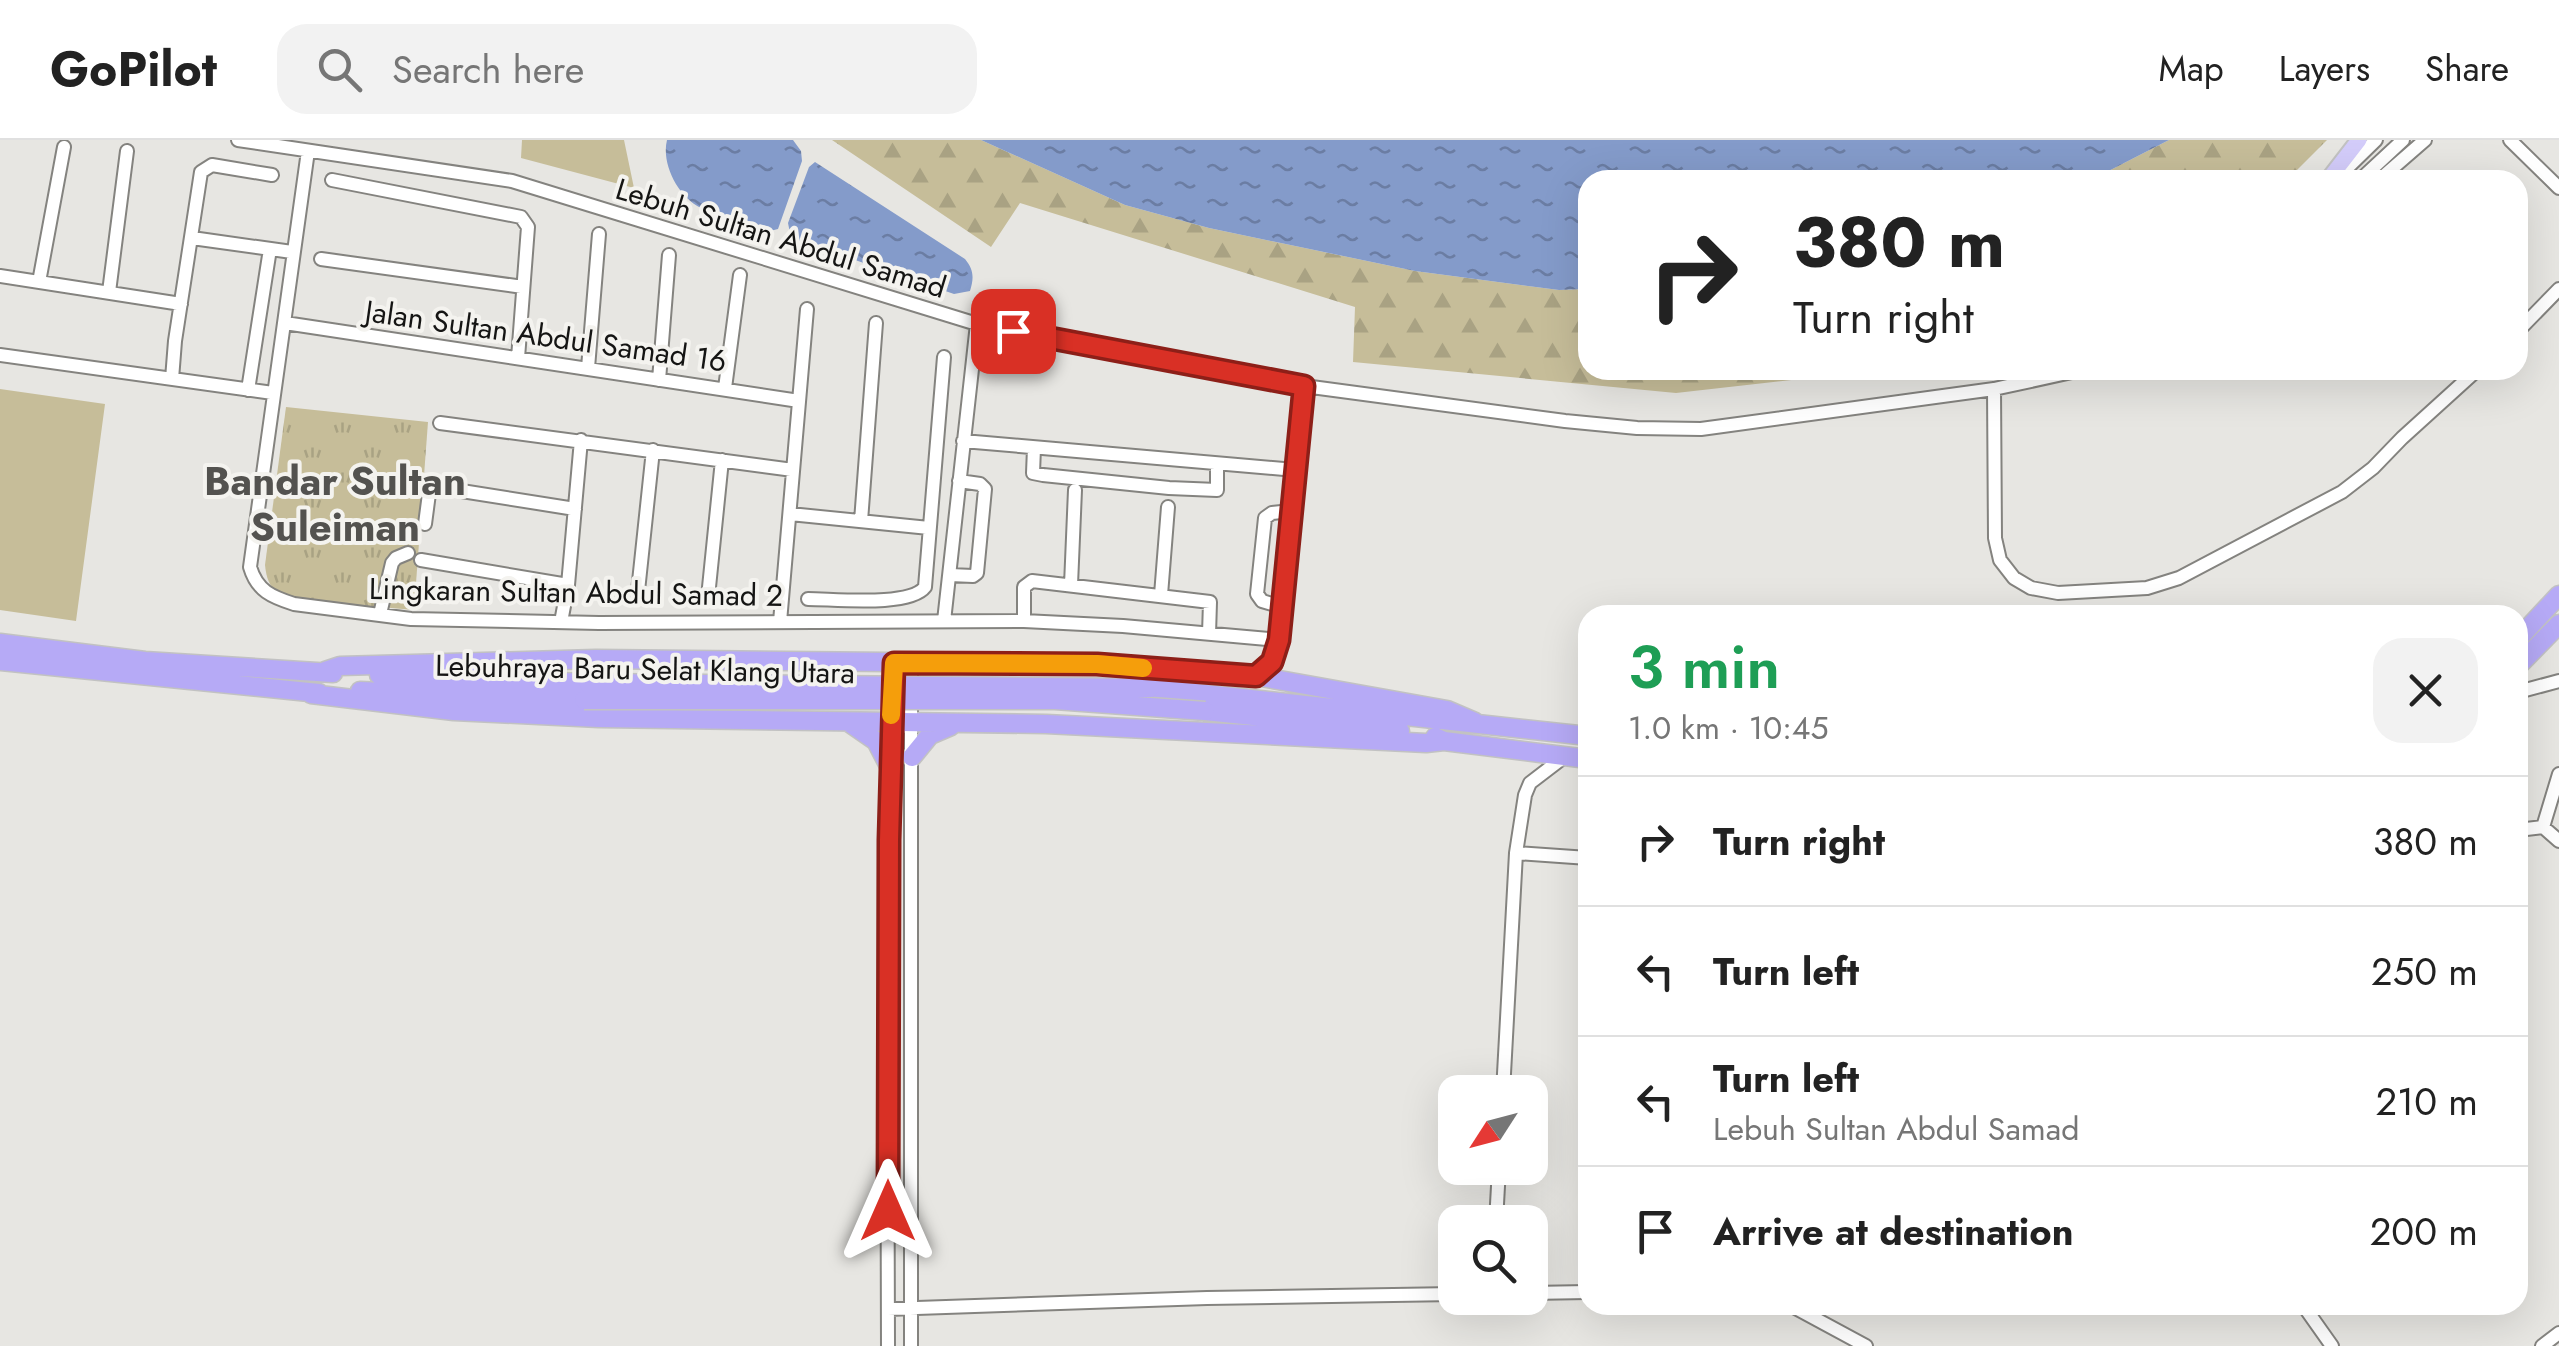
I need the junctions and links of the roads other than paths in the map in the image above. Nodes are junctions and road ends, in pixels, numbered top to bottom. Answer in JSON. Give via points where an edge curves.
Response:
{"nodes":[{"id":1,"x":238,"y":140,"type":"edge"},
{"id":2,"x":2376,"y":140,"type":"edge"},
{"id":3,"x":2403,"y":140,"type":"edge"},
{"id":4,"x":2425,"y":140,"type":"edge"},
{"id":5,"x":2510,"y":140,"type":"edge"},
{"id":6,"x":64,"y":147,"type":"dead end"},
{"id":7,"x":2359,"y":148,"type":"edge"},
{"id":8,"x":126,"y":151,"type":"dead end"},
{"id":9,"x":308,"y":151,"type":"junction"},
{"id":10,"x":2340,"y":170,"type":"edge"},
{"id":11,"x":2379,"y":170,"type":"edge"},
{"id":12,"x":2382,"y":170,"type":"edge"},
{"id":13,"x":272,"y":175,"type":"dead end"},
{"id":14,"x":332,"y":180,"type":"dead end"},
{"id":15,"x":2559,"y":188,"type":"edge"},
{"id":16,"x":599,"y":234,"type":"dead end"},
{"id":17,"x":192,"y":238,"type":"junction"},
{"id":18,"x":270,"y":249,"type":"junction"},
{"id":19,"x":292,"y":252,"type":"junction"},
{"id":20,"x":669,"y":255,"type":"dead end"},
{"id":21,"x":320,"y":259,"type":"dead end"},
{"id":22,"x":740,"y":275,"type":"dead end"},
{"id":23,"x":0,"y":276,"type":"edge"},
{"id":24,"x":39,"y":282,"type":"junction"},
{"id":25,"x":524,"y":287,"type":"junction"},
{"id":26,"x":2559,"y":289,"type":"edge"},
{"id":27,"x":109,"y":292,"type":"junction"},
{"id":28,"x":182,"y":304,"type":"junction"},
{"id":29,"x":808,"y":309,"type":"dead end"},
{"id":30,"x":2528,"y":321,"type":"edge"},
{"id":31,"x":285,"y":323,"type":"junction"},
{"id":32,"x":876,"y":323,"type":"dead end"},
{"id":33,"x":977,"y":324,"type":"junction"},
{"id":34,"x":0,"y":355,"type":"edge"},
{"id":35,"x":944,"y":357,"type":"dead end"},
{"id":36,"x":518,"y":358,"type":"junction"},
{"id":37,"x":588,"y":368,"type":"junction"},
{"id":38,"x":172,"y":379,"type":"junction"},
{"id":39,"x":658,"y":380,"type":"junction"},
{"id":40,"x":2036,"y":380,"type":"edge"},
{"id":41,"x":2466,"y":380,"type":"edge"},
{"id":42,"x":1304,"y":386,"type":"junction"},
{"id":43,"x":725,"y":388,"type":"junction"},
{"id":44,"x":1994,"y":389,"type":"junction"},
{"id":45,"x":248,"y":390,"type":"junction"},
{"id":46,"x":273,"y":393,"type":"junction"},
{"id":47,"x":800,"y":401,"type":"junction"},
{"id":48,"x":440,"y":422,"type":"dead end"},
{"id":49,"x":581,"y":440,"type":"junction"},
{"id":50,"x":963,"y":441,"type":"junction"},
{"id":51,"x":1034,"y":448,"type":"junction"},
{"id":52,"x":653,"y":450,"type":"junction"},
{"id":53,"x":722,"y":460,"type":"junction"},
{"id":54,"x":1217,"y":464,"type":"junction"},
{"id":55,"x":794,"y":470,"type":"junction"},
{"id":56,"x":1296,"y":470,"type":"junction"},
{"id":57,"x":959,"y":482,"type":"junction"},
{"id":58,"x":1075,"y":490,"type":"dead end"},
{"id":59,"x":1168,"y":506,"type":"dead end"},
{"id":60,"x":574,"y":509,"type":"junction"},
{"id":61,"x":1292,"y":512,"type":"junction"},
{"id":62,"x":790,"y":514,"type":"junction"},
{"id":63,"x":861,"y":521,"type":"junction"},
{"id":64,"x":424,"y":524,"type":"dead end"},
{"id":65,"x":929,"y":528,"type":"junction"},
{"id":66,"x":950,"y":575,"type":"junction"},
{"id":67,"x":568,"y":585,"type":"junction"},
{"id":68,"x":1070,"y":585,"type":"junction"},
{"id":69,"x":638,"y":591,"type":"dead end"},
{"id":70,"x":1162,"y":595,"type":"junction"},
{"id":71,"x":2559,"y":595,"type":"edge"},
{"id":72,"x":708,"y":597,"type":"dead end"},
{"id":73,"x":808,"y":599,"type":"dead end"},
{"id":74,"x":1282,"y":607,"type":"junction"},
{"id":75,"x":380,"y":614,"type":"junction"},
{"id":76,"x":944,"y":621,"type":"junction"},
{"id":77,"x":1024,"y":621,"type":"junction"},
{"id":78,"x":562,"y":622,"type":"junction"},
{"id":79,"x":780,"y":622,"type":"junction"},
{"id":80,"x":2559,"y":624,"type":"edge"},
{"id":81,"x":2528,"y":628,"type":"edge"},
{"id":82,"x":1209,"y":634,"type":"junction"},
{"id":83,"x":1279,"y":640,"type":"junction"},
{"id":84,"x":0,"y":643,"type":"edge"},
{"id":85,"x":2528,"y":656,"type":"edge"},
{"id":86,"x":0,"y":660,"type":"edge"},
{"id":87,"x":902,"y":663,"type":"junction"},
{"id":88,"x":325,"y":671,"type":"junction"},
{"id":89,"x":1256,"y":676,"type":"junction"},
{"id":90,"x":2559,"y":681,"type":"edge"},
{"id":91,"x":1288,"y":683,"type":"junction"},
{"id":92,"x":2528,"y":689,"type":"edge"},
{"id":93,"x":586,"y":691,"type":"junction"},
{"id":94,"x":312,"y":694,"type":"junction"},
{"id":95,"x":850,"y":722,"type":"junction"},
{"id":96,"x":891,"y":722,"type":"junction"},
{"id":97,"x":912,"y":722,"type":"junction"},
{"id":98,"x":1475,"y":722,"type":"junction"},
{"id":99,"x":961,"y":723,"type":"junction"},
{"id":100,"x":1578,"y":735,"type":"edge"},
{"id":101,"x":1444,"y":742,"type":"junction"},
{"id":102,"x":912,"y":757,"type":"junction"},
{"id":103,"x":1564,"y":757,"type":"junction"},
{"id":104,"x":1578,"y":759,"type":"edge"},
{"id":105,"x":890,"y":768,"type":"junction"},
{"id":106,"x":2559,"y":774,"type":"edge"},
{"id":107,"x":2543,"y":827,"type":"junction"},
{"id":108,"x":2528,"y":829,"type":"edge"},
{"id":109,"x":2559,"y":841,"type":"edge"},
{"id":110,"x":1516,"y":853,"type":"junction"},
{"id":111,"x":1578,"y":857,"type":"edge"},
{"id":112,"x":1504,"y":1075,"type":"edge"},
{"id":113,"x":888,"y":1112,"type":"junction"},
{"id":114,"x":910,"y":1112,"type":"junction"},
{"id":115,"x":1578,"y":1292,"type":"edge"},
{"id":116,"x":1548,"y":1293,"type":"edge"},
{"id":117,"x":1438,"y":1294,"type":"edge"},
{"id":118,"x":912,"y":1308,"type":"junction"},
{"id":119,"x":888,"y":1309,"type":"junction"},
{"id":120,"x":1809,"y":1315,"type":"edge"},
{"id":121,"x":2310,"y":1315,"type":"edge"},
{"id":122,"x":2559,"y":1333,"type":"edge"},
{"id":123,"x":888,"y":1346,"type":"edge"},
{"id":124,"x":911,"y":1346,"type":"edge"},
{"id":125,"x":1866,"y":1346,"type":"edge"},
{"id":126,"x":2332,"y":1346,"type":"edge"},
{"id":127,"x":2542,"y":1346,"type":"edge"}],
"edges":[{"from":1,"to":9,"type":"street","name":"Lebuh Sultan Abdul Samad"},
{"from":2,"to":7,"type":"street"},
{"from":3,"to":11,"type":"street"},
{"from":4,"to":12,"type":"street"},
{"from":5,"to":15,"type":"street"},
{"from":6,"to":24,"type":"street"},
{"from":7,"to":10,"type":"main road"},
{"from":8,"to":27,"type":"street"},
{"from":9,"to":19,"type":"street","name":"Lingkaran Sultan Abdul Samad 2"},
{"from":9,"to":33,"type":"street","name":"Lebuh Sultan Abdul Samad","via":[[512,181]]},
{"from":13,"to":17,"type":"street","via":[[212,165],[202,172]]},
{"from":14,"to":25,"type":"street","via":[[521,217]]},
{"from":16,"to":37,"type":"street"},
{"from":17,"to":18,"type":"street"},
{"from":17,"to":28,"type":"street"},
{"from":18,"to":19,"type":"street"},
{"from":18,"to":45,"type":"street"},
{"from":19,"to":31,"type":"street","name":"Lingkaran Sultan Abdul Samad 2"},
{"from":20,"to":39,"type":"street"},
{"from":21,"to":25,"type":"street"},
{"from":22,"to":43,"type":"street"},
{"from":23,"to":24,"type":"street"},
{"from":24,"to":27,"type":"street"},
{"from":25,"to":36,"type":"street"},
{"from":26,"to":30,"type":"street"},
{"from":27,"to":28,"type":"street"},
{"from":28,"to":38,"type":"street"},
{"from":29,"to":47,"type":"street"},
{"from":31,"to":36,"type":"street","name":"Jalan Sultan Abdul Samad 16"},
{"from":31,"to":46,"type":"street","name":"Lingkaran Sultan Abdul Samad 2"},
{"from":32,"to":63,"type":"street"},
{"from":33,"to":42,"type":"street","name":"Lebuh Sultan Abdul Samad"},
{"from":33,"to":50,"type":"street"},
{"from":34,"to":38,"type":"street"},
{"from":35,"to":65,"type":"street"},
{"from":36,"to":37,"type":"street","name":"Jalan Sultan Abdul Samad 16"},
{"from":37,"to":39,"type":"street","name":"Jalan Sultan Abdul Samad 16"},
{"from":38,"to":45,"type":"street"},
{"from":39,"to":43,"type":"street","name":"Jalan Sultan Abdul Samad 16"},
{"from":40,"to":44,"type":"street","name":"Lebuh Sultan Abdul Samad"},
{"from":41,"to":44,"type":"street","via":[[2342,492],[2265,534],[2147,588],[2058,593],[2014,578],[2000,560]]},
{"from":42,"to":44,"type":"street","name":"Lebuh Sultan Abdul Samad","via":[[1565,421],[1700,429]]},
{"from":42,"to":56,"type":"street"},
{"from":43,"to":47,"type":"street","name":"Jalan Sultan Abdul Samad 16"},
{"from":45,"to":46,"type":"street"},
{"from":46,"to":75,"type":"street","name":"Lingkaran Sultan Abdul Samad 2","via":[[250,567],[254,580],[294,604]]},
{"from":47,"to":55,"type":"street"},
{"from":48,"to":49,"type":"street"},
{"from":49,"to":52,"type":"street"},
{"from":49,"to":60,"type":"street"},
{"from":50,"to":51,"type":"street"},
{"from":50,"to":57,"type":"street"},
{"from":51,"to":54,"type":"street"},
{"from":51,"to":54,"type":"street","via":[[1034,472],[1042,476],[1169,488],[1217,490]]},
{"from":52,"to":53,"type":"street"},
{"from":52,"to":69,"type":"street"},
{"from":53,"to":55,"type":"street"},
{"from":53,"to":72,"type":"street"},
{"from":54,"to":56,"type":"street"},
{"from":55,"to":62,"type":"street"},
{"from":56,"to":61,"type":"street"},
{"from":57,"to":66,"type":"street"},
{"from":57,"to":66,"type":"street","via":[[985,489],[979,556],[976,575]]},
{"from":58,"to":68,"type":"street"},
{"from":59,"to":70,"type":"street"},
{"from":60,"to":64,"type":"street","via":[[430,486]]},
{"from":60,"to":67,"type":"street"},
{"from":61,"to":74,"type":"street"},
{"from":61,"to":74,"type":"street","via":[[1265,518],[1258,594]]},
{"from":62,"to":63,"type":"street"},
{"from":62,"to":79,"type":"street"},
{"from":63,"to":65,"type":"street"},
{"from":65,"to":73,"type":"street","via":[[925,587],[917,596]]},
{"from":66,"to":76,"type":"street"},
{"from":67,"to":75,"type":"street","via":[[396,558]]},
{"from":67,"to":78,"type":"street"},
{"from":68,"to":70,"type":"street"},
{"from":68,"to":77,"type":"street","via":[[1032,581],[1024,587]]},
{"from":70,"to":82,"type":"street","via":[[1210,602]]},
{"from":71,"to":81,"type":"highway"},
{"from":74,"to":83,"type":"street"},
{"from":75,"to":78,"type":"street","name":"Lingkaran Sultan Abdul Samad 2"},
{"from":76,"to":77,"type":"street","name":"Lingkaran Sultan Abdul Samad 2"},
{"from":76,"to":79,"type":"street","name":"Lingkaran Sultan Abdul Samad 2"},
{"from":77,"to":82,"type":"street","name":"Lingkaran Sultan Abdul Samad 2"},
{"from":78,"to":79,"type":"street","name":"Lingkaran Sultan Abdul Samad 2"},
{"from":80,"to":85,"type":"highway"},
{"from":82,"to":83,"type":"street","name":"Lingkaran Sultan Abdul Samad 2"},
{"from":83,"to":89,"type":"street","via":[[1272,662]]},
{"from":83,"to":91,"type":"street"},
{"from":84,"to":88,"type":"highway","name":"Lebuhraya Baru Selat Klang Utara","via":[[145,661]]},
{"from":86,"to":94,"type":"highway","name":"Lebuhraya Baru Selat Klang Utara"},
{"from":87,"to":88,"type":"highway","via":[[576,660]]},
{"from":87,"to":89,"type":"highway","via":[[1097,664]]},
{"from":87,"to":96,"type":"street"},
{"from":87,"to":97,"type":"street"},
{"from":88,"to":93,"type":"highway","name":"Lebuhraya Baru Selat Klang Utara"},
{"from":89,"to":91,"type":"highway"},
{"from":90,"to":92,"type":"street"},
{"from":91,"to":98,"type":"highway","via":[[1447,710]]},
{"from":93,"to":94,"type":"highway","name":"Lebuhraya Baru Selat Klang Utara"},
{"from":93,"to":98,"type":"highway","name":"Lebuhraya Baru Selat Klang Utara","bridge":true,"via":[[1150,688]]},
{"from":93,"to":101,"type":"highway","name":"Lebuhraya Baru Selat Klang Utara","bridge":true,"via":[[1056,700],[1205,710],[1426,734]]},
{"from":94,"to":95,"type":"highway","via":[[454,712]]},
{"from":95,"to":96,"type":"highway"},
{"from":95,"to":105,"type":"highway","via":[[876,741]]},
{"from":96,"to":97,"type":"highway"},
{"from":96,"to":105,"type":"street"},
{"from":97,"to":99,"type":"highway"},
{"from":97,"to":102,"type":"street"},
{"from":98,"to":100,"type":"highway","name":"Lebuhraya Baru Selat Klang Utara"},
{"from":99,"to":101,"type":"highway"},
{"from":99,"to":102,"type":"highway","via":[[930,735]]},
{"from":101,"to":103,"type":"highway","name":"Lebuhraya Baru Selat Klang Utara"},
{"from":102,"to":114,"type":"street"},
{"from":103,"to":104,"type":"highway","name":"Lebuhraya Baru Selat Klang Utara"},
{"from":103,"to":110,"type":"street","via":[[1524,795]]},
{"from":105,"to":113,"type":"street"},
{"from":106,"to":107,"type":"street"},
{"from":107,"to":108,"type":"street"},
{"from":107,"to":109,"type":"street"},
{"from":110,"to":111,"type":"street"},
{"from":110,"to":112,"type":"street"},
{"from":113,"to":114,"type":"street"},
{"from":113,"to":119,"type":"street"},
{"from":114,"to":118,"type":"street"},
{"from":115,"to":116,"type":"street"},
{"from":117,"to":118,"type":"street"},
{"from":118,"to":119,"type":"street"},
{"from":118,"to":124,"type":"street"},
{"from":119,"to":123,"type":"street"},
{"from":120,"to":125,"type":"street"},
{"from":121,"to":126,"type":"street"},
{"from":122,"to":127,"type":"street"}]}
